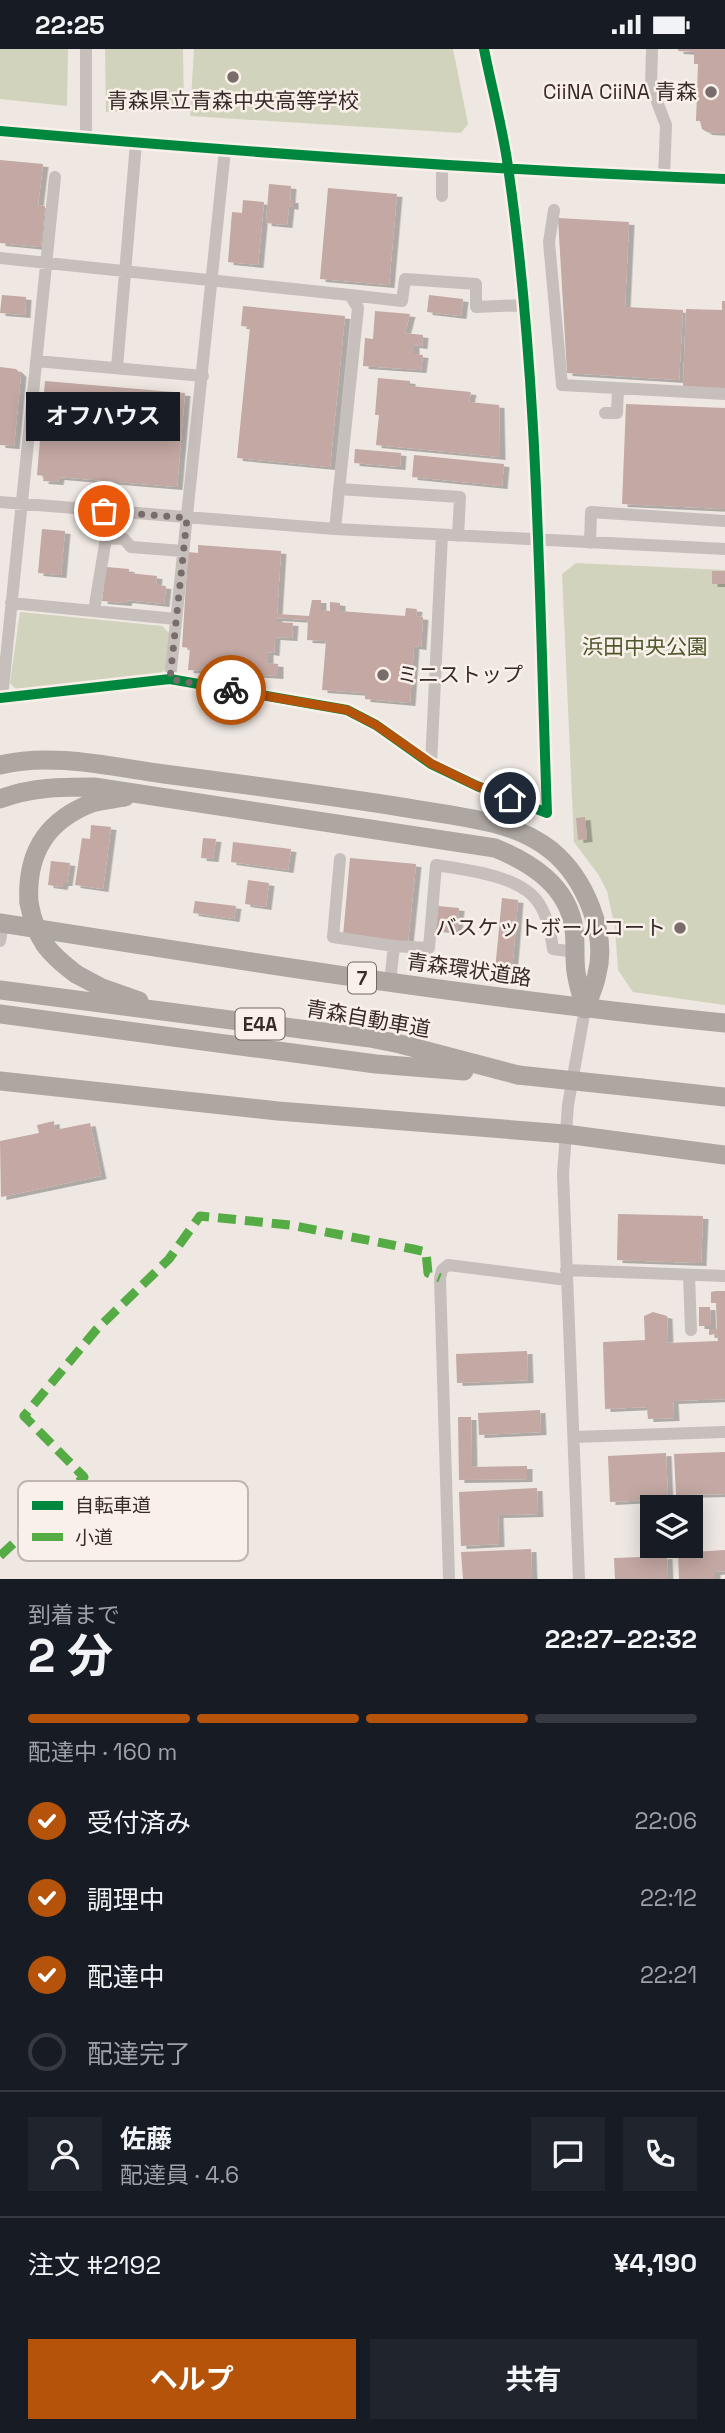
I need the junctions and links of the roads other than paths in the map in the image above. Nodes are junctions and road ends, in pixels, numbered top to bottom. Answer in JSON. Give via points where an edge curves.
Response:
{"nodes":[{"id":1,"x":86,"y":49,"type":"edge"},
{"id":2,"x":484,"y":49,"type":"edge"},
{"id":3,"x":652,"y":49,"type":"edge"},
{"id":4,"x":0,"y":131,"type":"edge"},
{"id":5,"x":86,"y":138,"type":"junction"},
{"id":6,"x":136,"y":142,"type":"junction"},
{"id":7,"x":225,"y":150,"type":"junction"},
{"id":8,"x":442,"y":165,"type":"junction"},
{"id":9,"x":509,"y":170,"type":"junction"},
{"id":10,"x":55,"y":177,"type":"dead end"},
{"id":11,"x":664,"y":177,"type":"junction"},
{"id":12,"x":725,"y":179,"type":"edge"},
{"id":13,"x":442,"y":196,"type":"dead end"},
{"id":14,"x":554,"y":210,"type":"dead end"},
{"id":15,"x":0,"y":258,"type":"edge"},
{"id":16,"x":47,"y":263,"type":"junction"},
{"id":17,"x":126,"y":271,"type":"junction"},
{"id":18,"x":212,"y":280,"type":"junction"},
{"id":19,"x":349,"y":295,"type":"junction"},
{"id":20,"x":525,"y":305,"type":"junction"},
{"id":21,"x":36,"y":361,"type":"junction"},
{"id":22,"x":117,"y":368,"type":"junction"},
{"id":23,"x":203,"y":376,"type":"junction"},
{"id":24,"x":618,"y":388,"type":"junction"},
{"id":25,"x":725,"y":394,"type":"edge"},
{"id":26,"x":605,"y":413,"type":"dead end"},
{"id":27,"x":339,"y":489,"type":"junction"},
{"id":28,"x":0,"y":502,"type":"edge"},
{"id":29,"x":22,"y":504,"type":"junction"},
{"id":30,"x":187,"y":518,"type":"junction"},
{"id":31,"x":725,"y":521,"type":"edge"},
{"id":32,"x":335,"y":529,"type":"junction"},
{"id":33,"x":442,"y":535,"type":"junction"},
{"id":34,"x":458,"y":535,"type":"junction"},
{"id":35,"x":537,"y":540,"type":"junction"},
{"id":36,"x":590,"y":543,"type":"junction"},
{"id":37,"x":725,"y":549,"type":"edge"},
{"id":38,"x":183,"y":551,"type":"junction"},
{"id":39,"x":12,"y":603,"type":"junction"},
{"id":40,"x":94,"y":611,"type":"junction"},
{"id":41,"x":176,"y":619,"type":"junction"},
{"id":42,"x":170,"y":679,"type":"junction"},
{"id":43,"x":1,"y":698,"type":"edge"},
{"id":44,"x":432,"y":764,"type":"junction"},
{"id":45,"x":0,"y":765,"type":"edge"},
{"id":46,"x":162,"y":774,"type":"junction"},
{"id":47,"x":0,"y":786,"type":"edge"},
{"id":48,"x":136,"y":795,"type":"junction"},
{"id":49,"x":0,"y":799,"type":"edge"},
{"id":50,"x":340,"y":859,"type":"dead end"},
{"id":51,"x":1,"y":929,"type":"edge"},
{"id":52,"x":394,"y":946,"type":"junction"},
{"id":53,"x":575,"y":952,"type":"junction"},
{"id":54,"x":390,"y":982,"type":"junction"},
{"id":55,"x":0,"y":990,"type":"edge"},
{"id":56,"x":585,"y":1009,"type":"junction"},
{"id":57,"x":0,"y":1014,"type":"edge"},
{"id":58,"x":174,"y":1014,"type":"junction"},
{"id":59,"x":0,"y":1023,"type":"edge"},
{"id":60,"x":725,"y":1023,"type":"edge"},
{"id":61,"x":163,"y":1037,"type":"junction"},
{"id":62,"x":518,"y":1075,"type":"junction"},
{"id":63,"x":0,"y":1081,"type":"edge"},
{"id":64,"x":725,"y":1097,"type":"edge"},
{"id":65,"x":565,"y":1134,"type":"junction"},
{"id":66,"x":725,"y":1155,"type":"edge"},
{"id":67,"x":566,"y":1275,"type":"junction"},
{"id":68,"x":689,"y":1275,"type":"junction"},
{"id":69,"x":725,"y":1276,"type":"edge"},
{"id":70,"x":691,"y":1329,"type":"dead end"},
{"id":71,"x":725,"y":1432,"type":"edge"},
{"id":72,"x":574,"y":1437,"type":"junction"},
{"id":73,"x":449,"y":1579,"type":"edge"},
{"id":74,"x":579,"y":1579,"type":"edge"}],
"edges":[{"from":1,"to":5,"type":"street"},
{"from":2,"to":9,"type":"street"},
{"from":3,"to":11,"type":"street","via":[[651,86],[666,125]]},
{"from":4,"to":5,"type":"street"},
{"from":5,"to":6,"type":"street"},
{"from":6,"to":7,"type":"street"},
{"from":6,"to":17,"type":"street"},
{"from":7,"to":8,"type":"street"},
{"from":7,"to":18,"type":"street"},
{"from":8,"to":9,"type":"street"},
{"from":8,"to":13,"type":"street"},
{"from":9,"to":11,"type":"street"},
{"from":9,"to":20,"type":"street"},
{"from":10,"to":16,"type":"street"},
{"from":11,"to":12,"type":"street"},
{"from":14,"to":24,"type":"street","via":[[549,242],[562,385]]},
{"from":15,"to":16,"type":"street"},
{"from":16,"to":17,"type":"street"},
{"from":16,"to":21,"type":"street"},
{"from":17,"to":18,"type":"street"},
{"from":17,"to":22,"type":"street"},
{"from":18,"to":19,"type":"street"},
{"from":18,"to":23,"type":"street"},
{"from":19,"to":20,"type":"street","via":[[402,301],[405,279],[475,284],[476,307]]},
{"from":19,"to":27,"type":"street","via":[[358,308]]},
{"from":20,"to":35,"type":"street"},
{"from":21,"to":22,"type":"street"},
{"from":21,"to":29,"type":"street"},
{"from":22,"to":23,"type":"street"},
{"from":23,"to":30,"type":"street"},
{"from":24,"to":25,"type":"street"},
{"from":24,"to":26,"type":"street","via":[[617,414]]},
{"from":27,"to":32,"type":"street"},
{"from":27,"to":34,"type":"street","via":[[460,498]]},
{"from":28,"to":29,"type":"street"},
{"from":29,"to":30,"type":"street"},
{"from":29,"to":39,"type":"street"},
{"from":30,"to":32,"type":"street"},
{"from":30,"to":38,"type":"street"},
{"from":31,"to":36,"type":"street","via":[[591,512]]},
{"from":32,"to":33,"type":"street"},
{"from":33,"to":34,"type":"street"},
{"from":33,"to":44,"type":"street"},
{"from":34,"to":35,"type":"street"},
{"from":35,"to":36,"type":"street"},
{"from":35,"to":44,"type":"street","via":[[547,813]]},
{"from":36,"to":37,"type":"street"},
{"from":38,"to":40,"type":"street","via":[[131,547],[124,539],[106,538]]},
{"from":38,"to":41,"type":"street"},
{"from":39,"to":40,"type":"street"},
{"from":39,"to":43,"type":"street"},
{"from":40,"to":41,"type":"street"},
{"from":41,"to":42,"type":"street"},
{"from":42,"to":43,"type":"street"},
{"from":42,"to":44,"type":"street","via":[[347,710]]},
{"from":45,"to":46,"type":"highway","via":[[79,761]]},
{"from":46,"to":47,"type":"highway","via":[[69,772]]},
{"from":46,"to":56,"type":"highway","via":[[457,816],[528,835],[572,869],[595,918],[598,972]]},
{"from":48,"to":49,"type":"highway","via":[[94,787],[58,787]]},
{"from":48,"to":53,"type":"highway","via":[[495,848],[521,858],[556,887],[574,927]]},
{"from":48,"to":58,"type":"highway","bridge":true,"via":[[93,803],[67,816],[43,837],[32,859],[29,903],[33,924],[53,957],[102,988]]},
{"from":50,"to":52,"type":"street","via":[[333,937]]},
{"from":51,"to":54,"type":"highway","name":"青森環状道路","number":"7"},
{"from":52,"to":53,"type":"street","via":[[429,948],[436,865],[477,872],[523,888],[538,902],[554,949]]},
{"from":52,"to":54,"type":"street"},
{"from":53,"to":56,"type":"highway"},
{"from":54,"to":56,"type":"highway","name":"青森環状道路","number":"7"},
{"from":55,"to":58,"type":"highway","name":"青森自動車道","number":"E4A"},
{"from":56,"to":60,"type":"highway","name":"青森環状道路","number":"7"},
{"from":56,"to":65,"type":"street"},
{"from":57,"to":61,"type":"highway","name":"青森自動車道","number":"E4A"},
{"from":58,"to":62,"type":"highway","name":"青森自動車道","number":"E4A","via":[[370,1038]]},
{"from":59,"to":61,"type":"highway"},
{"from":61,"to":62,"type":"highway","name":"青森自動車道","number":"E4A","via":[[376,1064]]},
{"from":62,"to":64,"type":"highway","name":"青森自動車道","number":"E4A","bridge":true},
{"from":63,"to":65,"type":"highway","via":[[278,1111]]},
{"from":65,"to":66,"type":"highway"},
{"from":65,"to":67,"type":"street"},
{"from":67,"to":68,"type":"street"},
{"from":67,"to":72,"type":"street"},
{"from":67,"to":73,"type":"street","via":[[448,1265],[442,1270]]},
{"from":68,"to":69,"type":"street"},
{"from":68,"to":70,"type":"street"},
{"from":71,"to":72,"type":"street"},
{"from":72,"to":74,"type":"street"}]}
